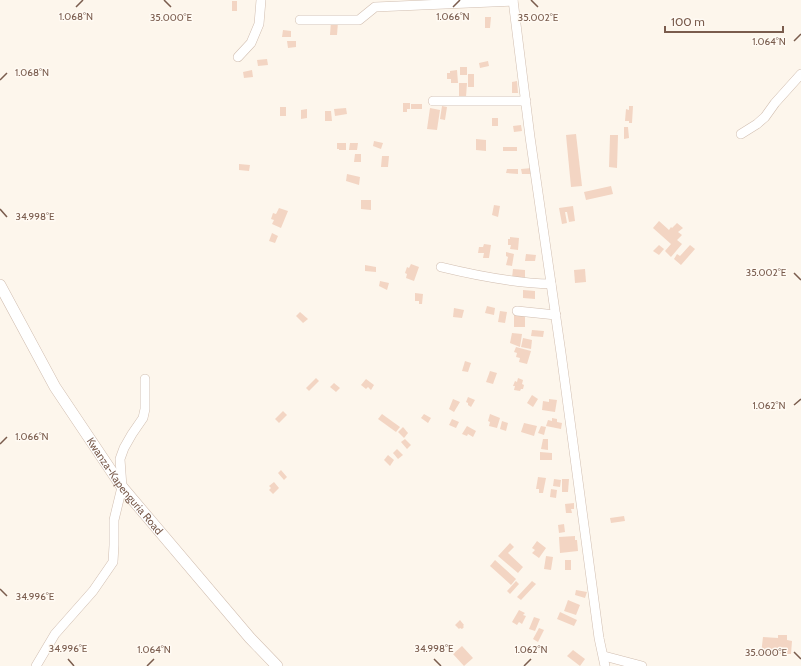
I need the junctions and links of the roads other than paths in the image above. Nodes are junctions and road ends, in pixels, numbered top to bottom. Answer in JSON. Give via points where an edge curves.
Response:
{"nodes":[{"id":1,"x":261,"y":0,"type":"edge"},
{"id":2,"x":513,"y":1,"type":"edge"},
{"id":3,"x":300,"y":20,"type":"dead end"},
{"id":4,"x":238,"y":57,"type":"dead end"},
{"id":5,"x":801,"y":74,"type":"edge"},
{"id":6,"x":433,"y":101,"type":"dead end"},
{"id":7,"x":526,"y":101,"type":"junction"},
{"id":8,"x":741,"y":134,"type":"dead end"},
{"id":9,"x":441,"y":267,"type":"dead end"},
{"id":10,"x":551,"y":284,"type":"junction"},
{"id":11,"x":0,"y":285,"type":"edge"},
{"id":12,"x":517,"y":311,"type":"dead end"},
{"id":13,"x":556,"y":315,"type":"junction"},
{"id":14,"x":145,"y":379,"type":"dead end"},
{"id":15,"x":122,"y":486,"type":"junction"},
{"id":16,"x":604,"y":661,"type":"edge"},
{"id":17,"x":36,"y":666,"type":"edge"},
{"id":18,"x":277,"y":666,"type":"edge"},
{"id":19,"x":642,"y":666,"type":"edge"}],
"edges":[{"from":1,"to":4,"type":"street","via":[[259,24],[251,43]]},
{"from":2,"to":3,"type":"street","via":[[375,7],[359,20]]},
{"from":2,"to":7,"type":"street"},
{"from":5,"to":8,"type":"street","via":[[765,117]]},
{"from":6,"to":7,"type":"street"},
{"from":7,"to":10,"type":"street"},
{"from":9,"to":10,"type":"street","via":[[487,278],[528,284]]},
{"from":10,"to":13,"type":"street"},
{"from":11,"to":15,"type":"street","name":"Kwanza-Kapenguria Road","via":[[55,387]]},
{"from":12,"to":13,"type":"street"},
{"from":13,"to":16,"type":"street"},
{"from":14,"to":15,"type":"street","via":[[143,418],[120,459]]},
{"from":15,"to":17,"type":"street","via":[[114,520],[113,562],[93,591],[55,634]]},
{"from":15,"to":18,"type":"street","name":"Kwanza-Kapenguria Road","via":[[250,638]]},
{"from":16,"to":19,"type":"street"}]}
